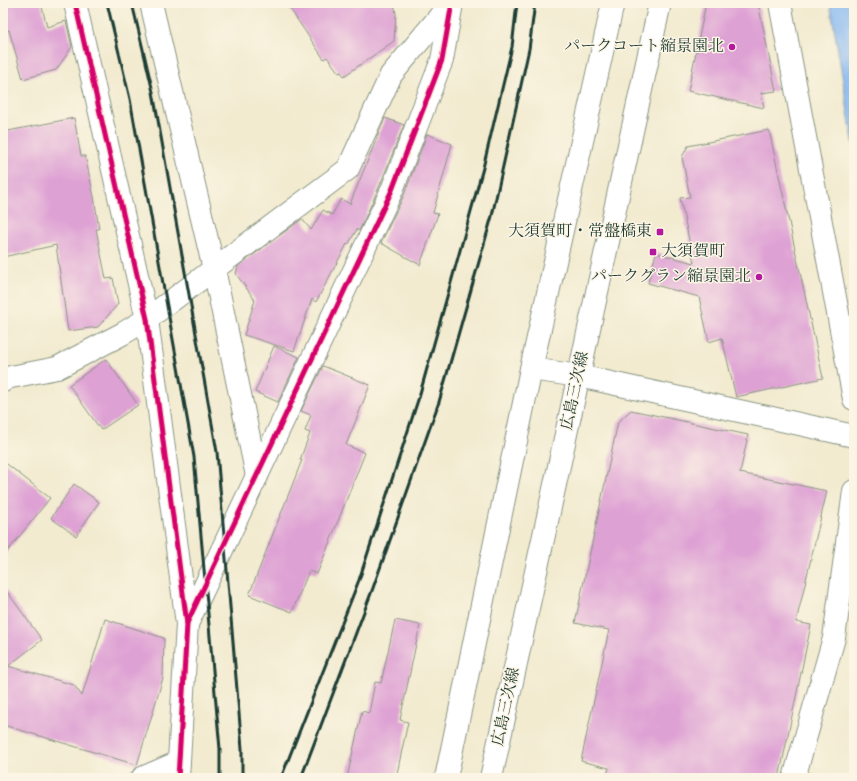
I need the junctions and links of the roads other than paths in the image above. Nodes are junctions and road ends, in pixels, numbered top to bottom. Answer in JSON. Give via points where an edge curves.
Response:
{"nodes":[{"id":1,"x":75,"y":3,"type":"edge"},
{"id":2,"x":151,"y":3,"type":"edge"},
{"id":3,"x":452,"y":3,"type":"edge"},
{"id":4,"x":613,"y":3,"type":"edge"},
{"id":5,"x":660,"y":3,"type":"edge"},
{"id":6,"x":780,"y":3,"type":"edge"},
{"id":7,"x":214,"y":268,"type":"junction"},
{"id":8,"x":147,"y":319,"type":"junction"},
{"id":9,"x":531,"y":369,"type":"junction"},
{"id":10,"x":579,"y":376,"type":"junction"},
{"id":11,"x":3,"y":380,"type":"edge"},
{"id":12,"x":854,"y":399,"type":"edge"},
{"id":13,"x":854,"y":436,"type":"edge"},
{"id":14,"x":257,"y":476,"type":"junction"},
{"id":15,"x":854,"y":491,"type":"edge"},
{"id":16,"x":187,"y":624,"type":"junction"},
{"id":17,"x":179,"y":770,"type":"edge"},
{"id":18,"x":142,"y":778,"type":"edge"},
{"id":19,"x":446,"y":778,"type":"edge"},
{"id":20,"x":491,"y":778,"type":"edge"},
{"id":21,"x":794,"y":778,"type":"edge"}],
"edges":[{"from":1,"to":8,"type":"street"},
{"from":2,"to":7,"type":"street"},
{"from":3,"to":7,"type":"street","via":[[391,75],[348,169]]},
{"from":3,"to":14,"type":"street","via":[[442,60],[392,190]]},
{"from":4,"to":9,"type":"street"},
{"from":5,"to":10,"type":"street","name":"広島三次線"},
{"from":6,"to":12,"type":"street"},
{"from":7,"to":8,"type":"street"},
{"from":7,"to":14,"type":"street"},
{"from":8,"to":11,"type":"street","via":[[57,368]]},
{"from":8,"to":16,"type":"street"},
{"from":9,"to":10,"type":"street"},
{"from":9,"to":19,"type":"street"},
{"from":10,"to":13,"type":"street"},
{"from":10,"to":20,"type":"street","name":"広島三次線"},
{"from":14,"to":16,"type":"street"},
{"from":15,"to":21,"type":"street","via":[[834,638]]},
{"from":16,"to":17,"type":"street"},
{"from":17,"to":18,"type":"street"}]}
